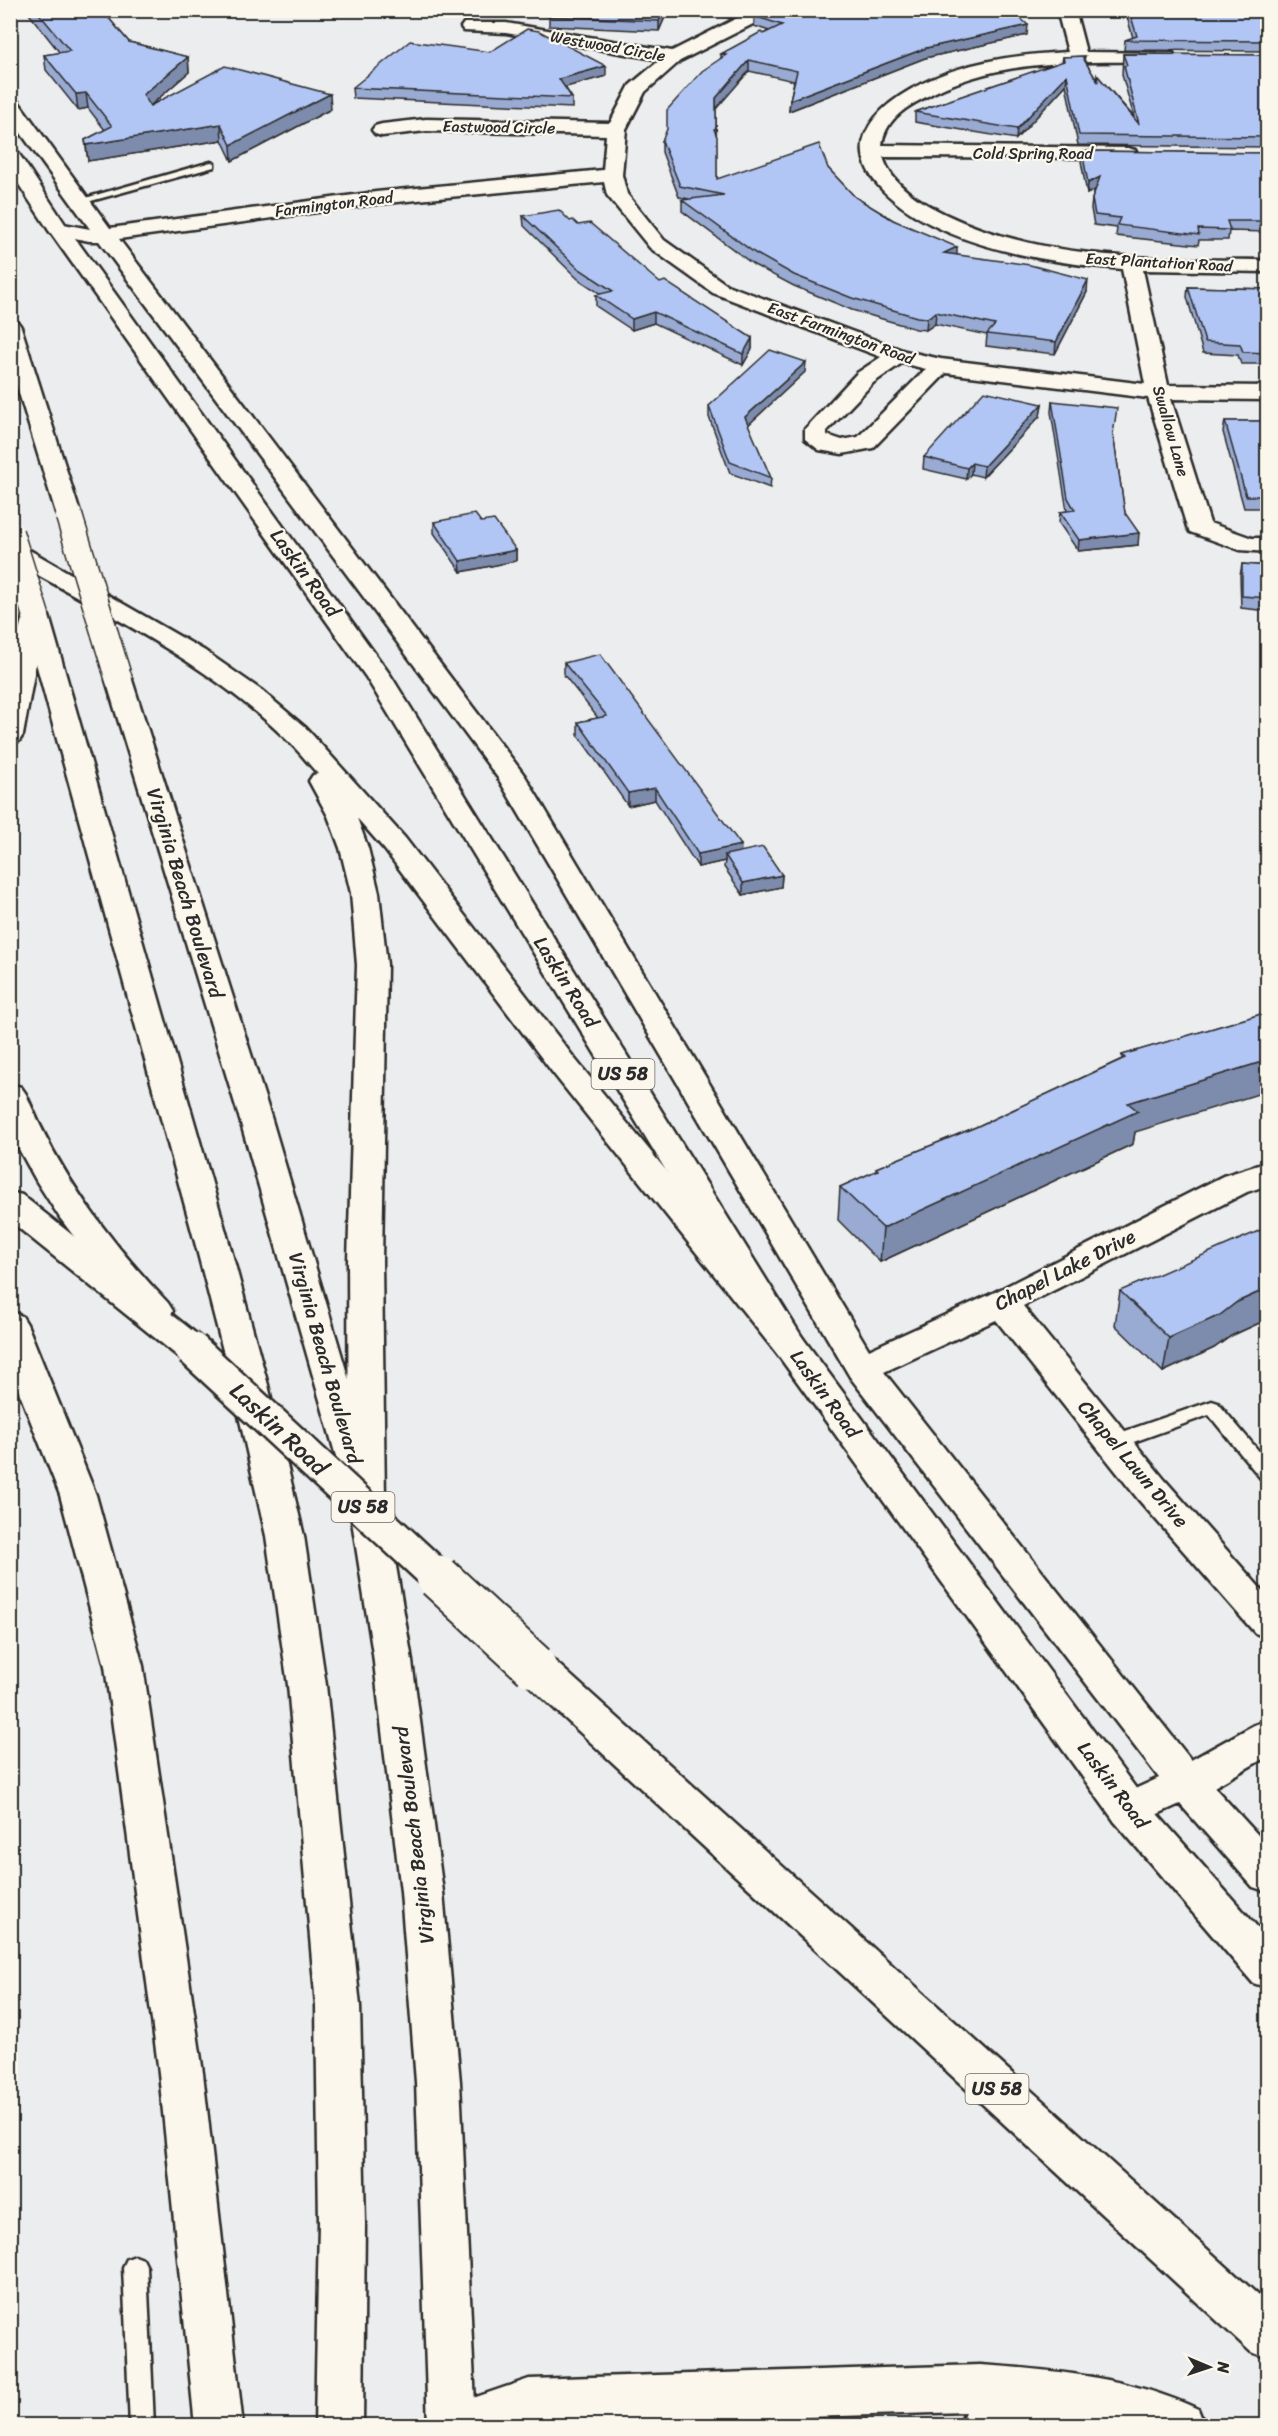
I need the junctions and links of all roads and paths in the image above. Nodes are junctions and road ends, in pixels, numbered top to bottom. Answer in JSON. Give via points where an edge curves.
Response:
{"nodes":[{"id":1,"x":778,"y":10,"type":"edge"},
{"id":2,"x":1066,"y":10,"type":"edge"},
{"id":3,"x":470,"y":27,"type":"dead end"},
{"id":4,"x":674,"y":57,"type":"junction"},
{"id":5,"x":1078,"y":57,"type":"junction"},
{"id":6,"x":1184,"y":57,"type":"edge"},
{"id":7,"x":10,"y":104,"type":"edge"},
{"id":8,"x":616,"y":129,"type":"junction"},
{"id":9,"x":382,"y":130,"type":"dead end"},
{"id":10,"x":871,"y":152,"type":"junction"},
{"id":11,"x":1144,"y":154,"type":"edge"},
{"id":12,"x":10,"y":155,"type":"edge"},
{"id":13,"x":211,"y":165,"type":"dead end"},
{"id":14,"x":615,"y":185,"type":"junction"},
{"id":15,"x":80,"y":201,"type":"junction"},
{"id":16,"x":58,"y":230,"type":"junction"},
{"id":17,"x":113,"y":246,"type":"junction"},
{"id":18,"x":1131,"y":264,"type":"junction"},
{"id":19,"x":1268,"y":266,"type":"edge"},
{"id":20,"x":96,"y":282,"type":"junction"},
{"id":21,"x":10,"y":327,"type":"edge"},
{"id":22,"x":898,"y":356,"type":"junction"},
{"id":23,"x":941,"y":366,"type":"junction"},
{"id":24,"x":1158,"y":392,"type":"junction"},
{"id":25,"x":1268,"y":393,"type":"edge"},
{"id":26,"x":10,"y":533,"type":"edge"},
{"id":27,"x":1268,"y":545,"type":"edge"},
{"id":28,"x":10,"y":549,"type":"edge"},
{"id":29,"x":36,"y":616,"type":"junction"},
{"id":30,"x":297,"y":734,"type":"junction"},
{"id":31,"x":10,"y":735,"type":"edge"},
{"id":32,"x":10,"y":1094,"type":"edge"},
{"id":33,"x":1268,"y":1173,"type":"edge"},
{"id":34,"x":10,"y":1203,"type":"edge"},
{"id":35,"x":1001,"y":1303,"type":"junction"},
{"id":36,"x":10,"y":1324,"type":"edge"},
{"id":37,"x":790,"y":1346,"type":"junction"},
{"id":38,"x":192,"y":1348,"type":"junction"},
{"id":39,"x":862,"y":1368,"type":"junction"},
{"id":40,"x":1114,"y":1442,"type":"junction"},
{"id":41,"x":1268,"y":1475,"type":"edge"},
{"id":42,"x":367,"y":1502,"type":"junction"},
{"id":43,"x":1268,"y":1623,"type":"edge"},
{"id":44,"x":1264,"y":1745,"type":"edge"},
{"id":45,"x":1186,"y":1783,"type":"junction"},
{"id":46,"x":1129,"y":1810,"type":"junction"},
{"id":47,"x":1268,"y":1875,"type":"edge"},
{"id":48,"x":1268,"y":1970,"type":"edge"},
{"id":49,"x":135,"y":2267,"type":"dead end"},
{"id":50,"x":1268,"y":2336,"type":"edge"},
{"id":51,"x":1097,"y":2401,"type":"junction"},
{"id":52,"x":142,"y":2426,"type":"edge"},
{"id":53,"x":219,"y":2426,"type":"edge"},
{"id":54,"x":339,"y":2426,"type":"edge"},
{"id":55,"x":452,"y":2426,"type":"edge"},
{"id":56,"x":458,"y":2426,"type":"edge"},
{"id":57,"x":983,"y":2426,"type":"edge"},
{"id":58,"x":1181,"y":2426,"type":"edge"}],
"edges":[{"from":1,"to":4,"type":"main road","via":[[751,18]]},
{"from":2,"to":5,"type":"main road"},
{"from":3,"to":4,"type":"main road","name":"Westwood Circle","via":[[506,28]]},
{"from":4,"to":8,"type":"main road","via":[[637,89]]},
{"from":5,"to":6,"type":"main road"},
{"from":5,"to":10,"type":"main road","via":[[1021,61],[937,83],[885,116],[875,130]]},
{"from":7,"to":15,"type":"main road"},
{"from":8,"to":9,"type":"main road","name":"Eastwood Circle","via":[[426,125]]},
{"from":8,"to":14,"type":"main road"},
{"from":10,"to":11,"type":"main road","name":"Cold Spring Road"},
{"from":10,"to":18,"type":"main road","name":"East Plantation Road","via":[[888,185],[920,210],[944,221],[1030,249]]},
{"from":12,"to":16,"type":"main road","name":"Laskin Road","number":"US 58"},
{"from":13,"to":15,"type":"lane"},
{"from":14,"to":17,"type":"main road","name":"Farmington Road","via":[[376,198]]},
{"from":14,"to":17,"type":"main road","name":"Farmington Road","via":[[312,220],[140,250]]},
{"from":14,"to":22,"type":"main road","name":"East Farmington Road","via":[[657,244],[720,289]]},
{"from":15,"to":17,"type":"main road"},
{"from":16,"to":17,"type":"main road","name":"Farmington Road","via":[[89,235]]},
{"from":16,"to":20,"type":"main road","name":"Laskin Road","number":"US 58"},
{"from":17,"to":20,"type":"main road","name":"Farmington Road"},
{"from":17,"to":39,"type":"main road","via":[[512,776]]},
{"from":18,"to":19,"type":"main road","name":"East Plantation Road"},
{"from":18,"to":24,"type":"main road","name":"Swallow Lane"},
{"from":20,"to":37,"type":"main road","name":"Laskin Road","number":"US 58","via":[[378,676]]},
{"from":21,"to":42,"type":"main road","name":"Virginia Beach Boulevard","bridge":true,"via":[[256,1120]]},
{"from":22,"to":23,"type":"main road","name":"East Farmington Road"},
{"from":22,"to":23,"type":"main road","via":[[865,378],[816,429],[817,439],[842,447],[865,443]]},
{"from":23,"to":24,"type":"main road","name":"East Farmington Road"},
{"from":24,"to":25,"type":"main road","name":"East Farmington Road"},
{"from":24,"to":27,"type":"main road","name":"Swallow Lane","via":[[1199,527],[1249,544]]},
{"from":26,"to":29,"type":"main road","bridge":true},
{"from":28,"to":30,"type":"main road","via":[[196,656]]},
{"from":29,"to":31,"type":"main road"},
{"from":29,"to":54,"type":"main road","via":[[216,1257],[285,1536],[307,1684],[338,2007],[342,2223]]},
{"from":30,"to":37,"type":"main road","via":[[395,844],[564,1066]]},
{"from":30,"to":42,"type":"main road","via":[[350,838],[365,893],[370,942]]},
{"from":32,"to":38,"type":"main road","number":"US 58","via":[[52,1181],[91,1236]]},
{"from":33,"to":35,"type":"main road","name":"Chapel Lake Drive","via":[[1235,1184]]},
{"from":34,"to":38,"type":"main road"},
{"from":35,"to":39,"type":"main road","name":"Chapel Lake Drive"},
{"from":35,"to":40,"type":"main road","name":"Chapel Lawn Drive"},
{"from":36,"to":53,"type":"main road","via":[[78,1495],[124,1666],[181,2073]]},
{"from":37,"to":46,"type":"main road","name":"Laskin Road","number":"US 58"},
{"from":38,"to":50,"type":"main road","name":"Laskin Road","number":"US 58","bridge":true},
{"from":39,"to":45,"type":"main road"},
{"from":40,"to":41,"type":"lane","via":[[1212,1407]]},
{"from":40,"to":43,"type":"main road","name":"Chapel Lawn Drive"},
{"from":42,"to":55,"type":"main road","name":"Virginia Beach Boulevard","via":[[392,1654],[422,1892],[438,2082]]},
{"from":44,"to":45,"type":"main road"},
{"from":45,"to":46,"type":"main road"},
{"from":45,"to":47,"type":"main road"},
{"from":46,"to":48,"type":"main road","name":"Laskin Road","number":"US 58"},
{"from":49,"to":52,"type":"lane"},
{"from":51,"to":56,"type":"main road","via":[[980,2388],[530,2402]]},
{"from":51,"to":57,"type":"main road"},
{"from":51,"to":58,"type":"main road"}]}
